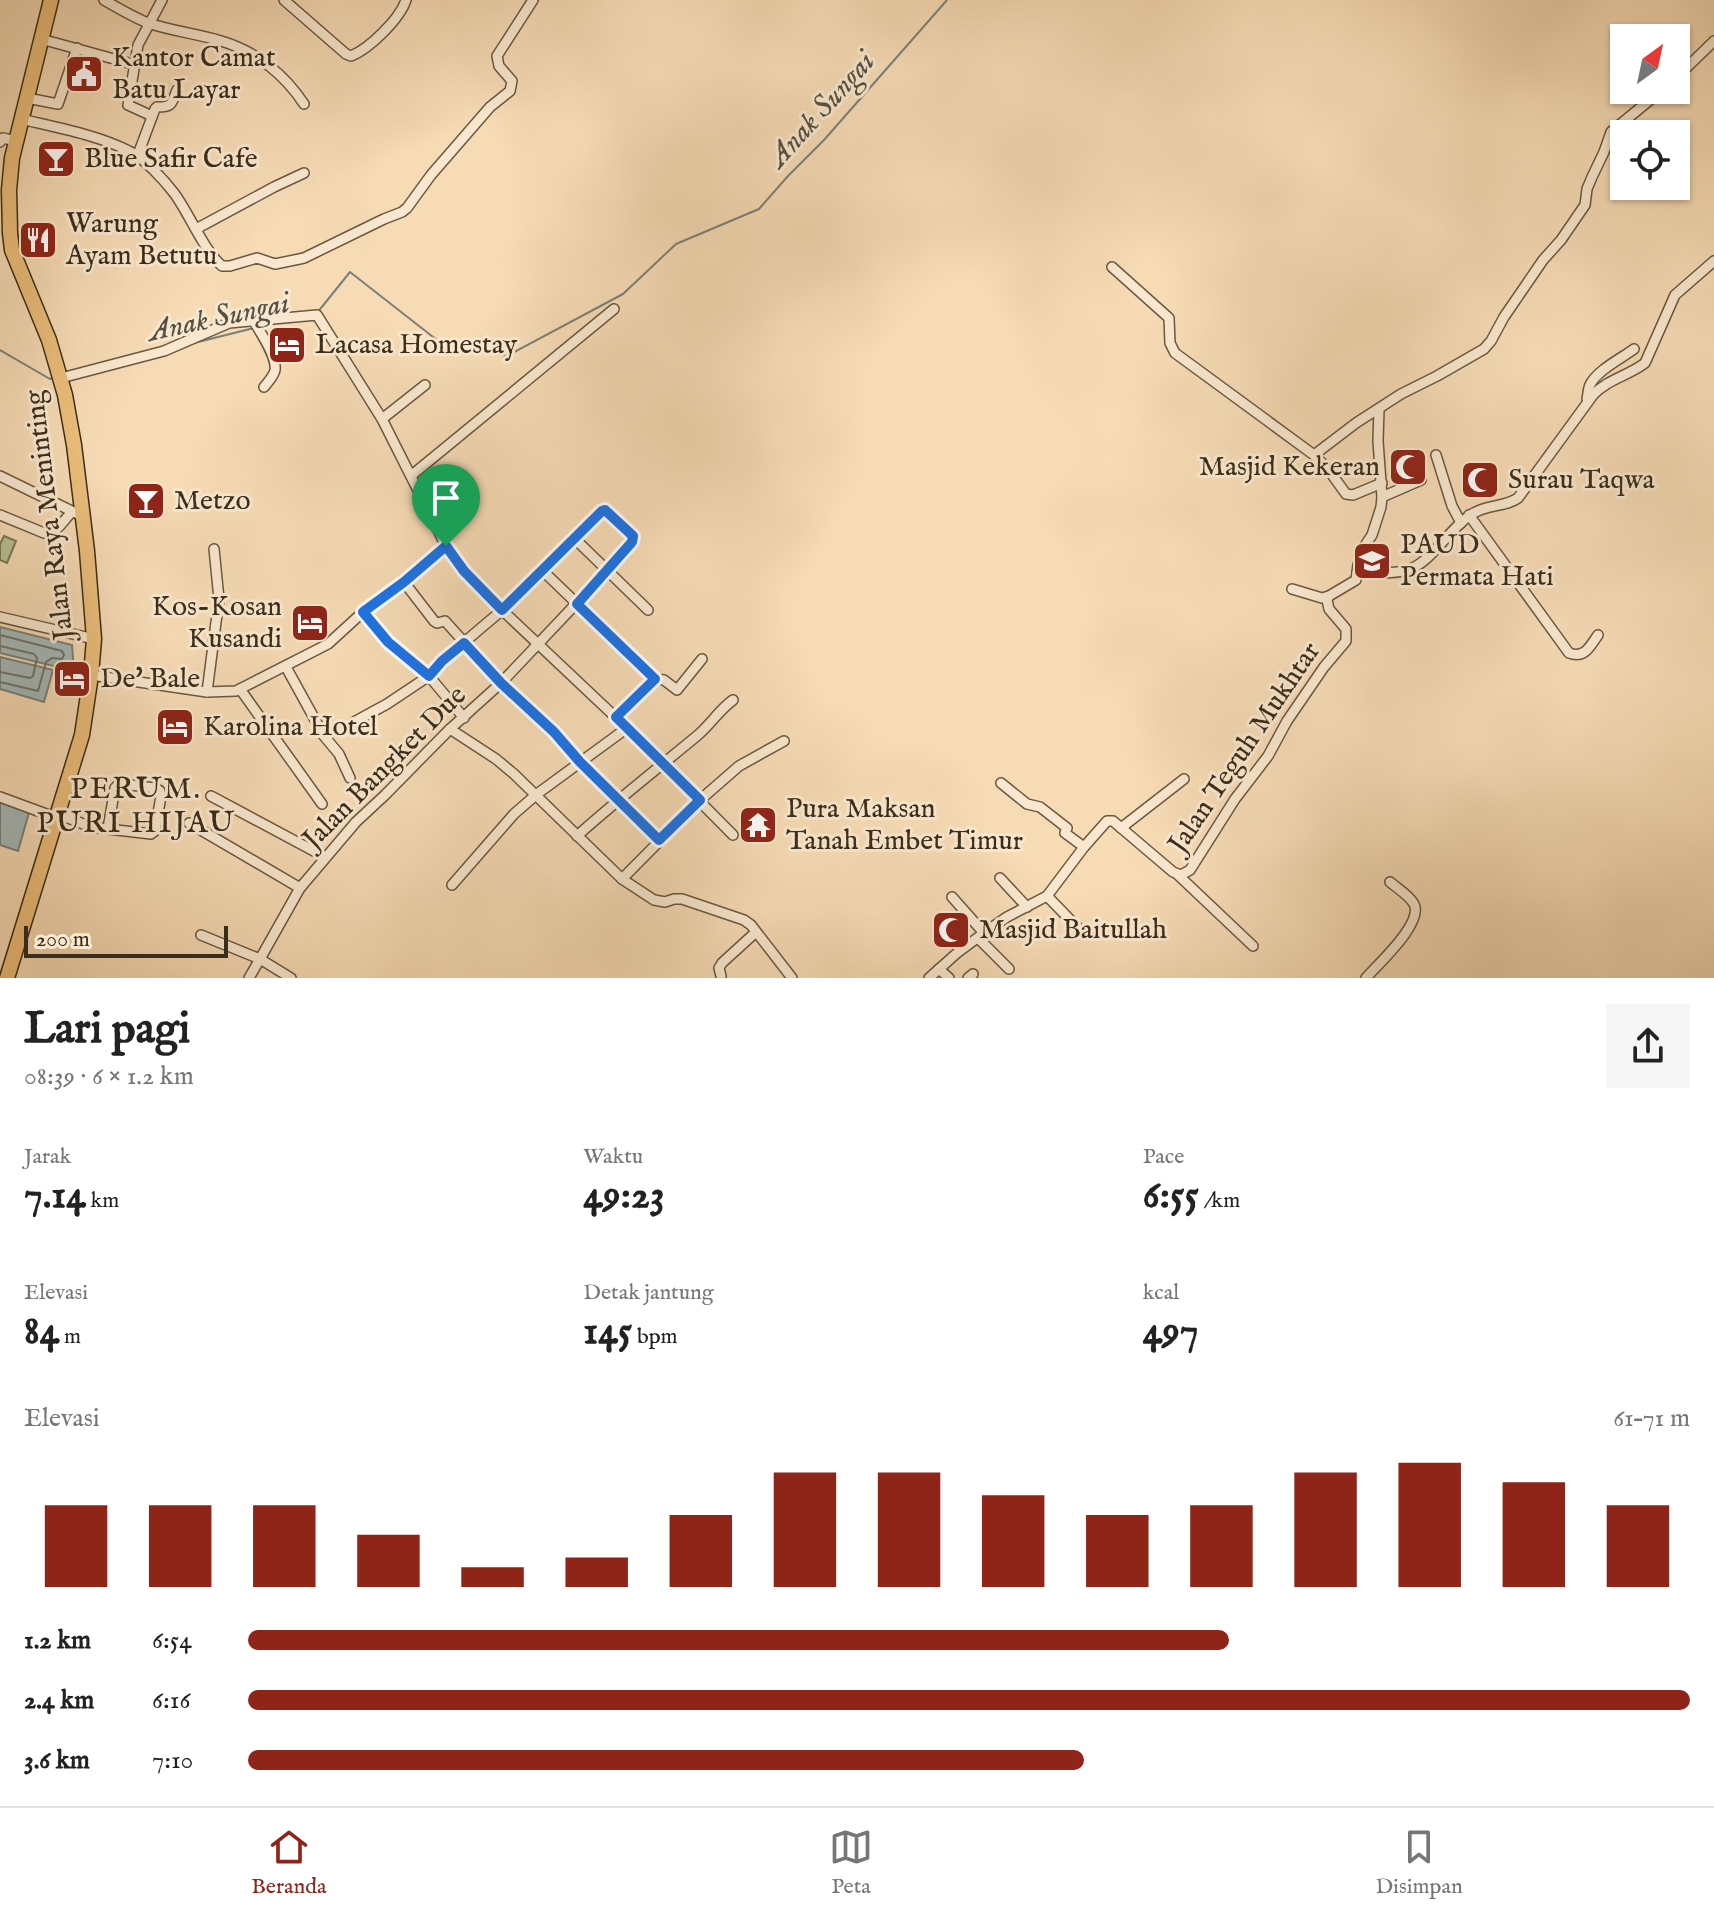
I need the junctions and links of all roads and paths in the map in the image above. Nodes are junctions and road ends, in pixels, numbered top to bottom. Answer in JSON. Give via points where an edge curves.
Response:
{"nodes":[{"id":1,"x":51,"y":0,"type":"edge"},
{"id":2,"x":104,"y":0,"type":"edge"},
{"id":3,"x":162,"y":0,"type":"edge"},
{"id":4,"x":284,"y":0,"type":"edge"},
{"id":5,"x":406,"y":0,"type":"edge"},
{"id":6,"x":533,"y":0,"type":"edge"},
{"id":7,"x":149,"y":23,"type":"junction"},
{"id":8,"x":41,"y":39,"type":"junction"},
{"id":9,"x":1714,"y":41,"type":"edge"},
{"id":10,"x":77,"y":48,"type":"junction"},
{"id":11,"x":1690,"y":64,"type":"edge"},
{"id":12,"x":136,"y":65,"type":"junction"},
{"id":13,"x":177,"y":90,"type":"dead end"},
{"id":14,"x":27,"y":98,"type":"junction"},
{"id":15,"x":304,"y":104,"type":"dead end"},
{"id":16,"x":1645,"y":104,"type":"edge"},
{"id":17,"x":152,"y":116,"type":"junction"},
{"id":18,"x":21,"y":119,"type":"junction"},
{"id":19,"x":16,"y":141,"type":"junction"},
{"id":20,"x":0,"y":142,"type":"edge"},
{"id":21,"x":137,"y":157,"type":"junction"},
{"id":22,"x":304,"y":173,"type":"dead end"},
{"id":23,"x":196,"y":229,"type":"junction"},
{"id":24,"x":1714,"y":261,"type":"edge"},
{"id":25,"x":1112,"y":267,"type":"dead end"},
{"id":26,"x":614,"y":309,"type":"dead end"},
{"id":27,"x":255,"y":325,"type":"junction"},
{"id":28,"x":1634,"y":349,"type":"dead end"},
{"id":29,"x":59,"y":374,"type":"junction"},
{"id":30,"x":425,"y":385,"type":"dead end"},
{"id":31,"x":264,"y":387,"type":"dead end"},
{"id":32,"x":1587,"y":403,"type":"junction"},
{"id":33,"x":1379,"y":409,"type":"junction"},
{"id":34,"x":382,"y":419,"type":"junction"},
{"id":35,"x":1314,"y":455,"type":"junction"},
{"id":36,"x":1436,"y":455,"type":"dead end"},
{"id":37,"x":412,"y":475,"type":"junction"},
{"id":38,"x":3,"y":479,"type":"edge"},
{"id":39,"x":1421,"y":480,"type":"dead end"},
{"id":40,"x":1382,"y":483,"type":"junction"},
{"id":41,"x":1382,"y":497,"type":"junction"},
{"id":42,"x":77,"y":514,"type":"junction"},
{"id":43,"x":0,"y":515,"type":"edge"},
{"id":44,"x":1469,"y":515,"type":"junction"},
{"id":45,"x":1461,"y":523,"type":"junction"},
{"id":46,"x":574,"y":538,"type":"junction"},
{"id":47,"x":446,"y":546,"type":"junction"},
{"id":48,"x":214,"y":549,"type":"dead end"},
{"id":49,"x":542,"y":570,"type":"junction"},
{"id":50,"x":608,"y":571,"type":"junction"},
{"id":51,"x":1356,"y":576,"type":"junction"},
{"id":52,"x":404,"y":582,"type":"junction"},
{"id":53,"x":1292,"y":589,"type":"dead end"},
{"id":54,"x":1329,"y":596,"type":"junction"},
{"id":55,"x":577,"y":604,"type":"junction"},
{"id":56,"x":502,"y":610,"type":"junction"},
{"id":57,"x":648,"y":610,"type":"dead end"},
{"id":58,"x":363,"y":612,"type":"junction"},
{"id":59,"x":0,"y":617,"type":"edge"},
{"id":60,"x":1598,"y":635,"type":"dead end"},
{"id":61,"x":94,"y":639,"type":"junction"},
{"id":62,"x":464,"y":643,"type":"junction"},
{"id":63,"x":538,"y":644,"type":"junction"},
{"id":64,"x":702,"y":659,"type":"dead end"},
{"id":65,"x":286,"y":667,"type":"junction"},
{"id":66,"x":91,"y":675,"type":"junction"},
{"id":67,"x":429,"y":676,"type":"junction"},
{"id":68,"x":655,"y":679,"type":"junction"},
{"id":69,"x":501,"y":683,"type":"junction"},
{"id":70,"x":240,"y":689,"type":"junction"},
{"id":71,"x":207,"y":692,"type":"junction"},
{"id":72,"x":733,"y":700,"type":"dead end"},
{"id":73,"x":616,"y":717,"type":"junction"},
{"id":74,"x":464,"y":718,"type":"junction"},
{"id":75,"x":354,"y":722,"type":"dead end"},
{"id":76,"x":627,"y":728,"type":"junction"},
{"id":77,"x":450,"y":729,"type":"junction"},
{"id":78,"x":784,"y":741,"type":"dead end"},
{"id":79,"x":580,"y":762,"type":"junction"},
{"id":80,"x":662,"y":763,"type":"junction"},
{"id":81,"x":350,"y":778,"type":"dead end"},
{"id":82,"x":1184,"y":779,"type":"dead end"},
{"id":83,"x":1001,"y":783,"type":"dead end"},
{"id":84,"x":537,"y":794,"type":"junction"},
{"id":85,"x":211,"y":796,"type":"dead end"},
{"id":86,"x":0,"y":797,"type":"edge"},
{"id":87,"x":618,"y":799,"type":"junction"},
{"id":88,"x":700,"y":800,"type":"junction"},
{"id":89,"x":322,"y":804,"type":"dead end"},
{"id":90,"x":58,"y":816,"type":"junction"},
{"id":91,"x":189,"y":823,"type":"dead end"},
{"id":92,"x":108,"y":828,"type":"junction"},
{"id":93,"x":1121,"y":828,"type":"junction"},
{"id":94,"x":733,"y":835,"type":"dead end"},
{"id":95,"x":577,"y":836,"type":"junction"},
{"id":96,"x":659,"y":840,"type":"junction"},
{"id":97,"x":1084,"y":847,"type":"junction"},
{"id":98,"x":325,"y":857,"type":"junction"},
{"id":99,"x":1177,"y":874,"type":"junction"},
{"id":100,"x":1000,"y":878,"type":"dead end"},
{"id":101,"x":622,"y":879,"type":"junction"},
{"id":102,"x":1390,"y":882,"type":"dead end"},
{"id":103,"x":452,"y":885,"type":"dead end"},
{"id":104,"x":300,"y":888,"type":"junction"},
{"id":105,"x":1047,"y":896,"type":"junction"},
{"id":106,"x":952,"y":897,"type":"dead end"},
{"id":107,"x":1027,"y":907,"type":"junction"},
{"id":108,"x":1081,"y":931,"type":"dead end"},
{"id":109,"x":756,"y":932,"type":"junction"},
{"id":110,"x":201,"y":935,"type":"dead end"},
{"id":111,"x":981,"y":935,"type":"junction"},
{"id":112,"x":1253,"y":946,"type":"dead end"},
{"id":113,"x":260,"y":959,"type":"junction"},
{"id":114,"x":939,"y":969,"type":"junction"},
{"id":115,"x":1009,"y":969,"type":"dead end"},
{"id":116,"x":721,"y":976,"type":"edge"},
{"id":117,"x":7,"y":978,"type":"edge"},
{"id":118,"x":249,"y":978,"type":"edge"},
{"id":119,"x":291,"y":978,"type":"edge"},
{"id":120,"x":792,"y":978,"type":"edge"},
{"id":121,"x":929,"y":978,"type":"edge"},
{"id":122,"x":949,"y":978,"type":"edge"},
{"id":123,"x":1366,"y":978,"type":"edge"}],
"edges":[{"from":1,"to":8,"type":"highway","name":"Jalan Raya Meninting"},
{"from":2,"to":7,"type":"street"},
{"from":3,"to":7,"type":"street"},
{"from":4,"to":5,"type":"street","via":[[351,56],[386,29]]},
{"from":6,"to":23,"type":"street","via":[[497,56],[512,81],[510,91],[490,107],[402,212],[304,258],[275,264],[257,258],[224,267]]},
{"from":7,"to":12,"type":"street","via":[[138,45]]},
{"from":7,"to":15,"type":"street","via":[[224,42],[253,56],[286,80]]},
{"from":8,"to":10,"type":"street"},
{"from":8,"to":14,"type":"highway","name":"Jalan Raya Meninting"},
{"from":9,"to":11,"type":"street"},
{"from":10,"to":12,"type":"street"},
{"from":10,"to":14,"type":"street","via":[[58,104]]},
{"from":12,"to":17,"type":"street","via":[[128,105]]},
{"from":13,"to":17,"type":"street","via":[[170,106],[157,107]]},
{"from":14,"to":18,"type":"highway","name":"Jalan Raya Meninting"},
{"from":16,"to":33,"type":"street","via":[[1611,132],[1585,205],[1491,341]]},
{"from":17,"to":21,"type":"street"},
{"from":18,"to":19,"type":"highway","name":"Jalan Raya Meninting"},
{"from":18,"to":21,"type":"street","via":[[117,146]]},
{"from":19,"to":20,"type":"street"},
{"from":19,"to":29,"type":"highway","name":"Jalan Raya Meninting","via":[[10,183],[12,250]]},
{"from":21,"to":23,"type":"street","via":[[174,193]]},
{"from":22,"to":23,"type":"street"},
{"from":24,"to":32,"type":"street","via":[[1675,295],[1645,363],[1601,386]]},
{"from":25,"to":35,"type":"street","via":[[1169,318],[1175,353]]},
{"from":26,"to":37,"type":"street"},
{"from":27,"to":29,"type":"street","via":[[229,323],[169,350]]},
{"from":27,"to":31,"type":"street","via":[[275,364]]},
{"from":27,"to":34,"type":"street","via":[[316,315]]},
{"from":28,"to":32,"type":"street","via":[[1594,379]]},
{"from":29,"to":42,"type":"highway","name":"Jalan Raya Meninting","via":[[74,445]]},
{"from":30,"to":34,"type":"street"},
{"from":32,"to":44,"type":"street","via":[[1522,494],[1509,504],[1486,506]]},
{"from":33,"to":35,"type":"street"},
{"from":33,"to":40,"type":"street"},
{"from":34,"to":37,"type":"street"},
{"from":35,"to":40,"type":"street","via":[[1349,495]]},
{"from":36,"to":45,"type":"street"},
{"from":37,"to":47,"type":"street"},
{"from":38,"to":42,"type":"street"},
{"from":39,"to":41,"type":"street"},
{"from":40,"to":41,"type":"street"},
{"from":41,"to":51,"type":"street"},
{"from":42,"to":43,"type":"street","via":[[50,533]]},
{"from":42,"to":61,"type":"highway","name":"Jalan Raya Meninting","via":[[87,551]]},
{"from":44,"to":45,"type":"street"},
{"from":44,"to":60,"type":"street","via":[[1569,653],[1582,654]]},
{"from":45,"to":51,"type":"street","via":[[1415,567]]},
{"from":46,"to":49,"type":"street"},
{"from":46,"to":50,"type":"street"},
{"from":46,"to":50,"type":"street","name":"Jalan Bangket Due","via":[[605,510],[633,536]]},
{"from":47,"to":52,"type":"street"},
{"from":47,"to":56,"type":"street"},
{"from":48,"to":71,"type":"street","via":[[219,599]]},
{"from":49,"to":55,"type":"street"},
{"from":49,"to":56,"type":"street"},
{"from":50,"to":55,"type":"street","name":"Jalan Bangket Due"},
{"from":50,"to":57,"type":"street"},
{"from":51,"to":54,"type":"street"},
{"from":52,"to":58,"type":"street"},
{"from":52,"to":62,"type":"street","via":[[434,621],[445,621]]},
{"from":53,"to":54,"type":"street"},
{"from":54,"to":99,"type":"street","name":"Jalan Teguh Mukhtar","via":[[1327,604],[1346,632],[1344,643],[1190,870]]},
{"from":55,"to":63,"type":"street","name":"Jalan Bangket Due"},
{"from":55,"to":68,"type":"street"},
{"from":56,"to":62,"type":"street"},
{"from":56,"to":63,"type":"street"},
{"from":58,"to":65,"type":"street","via":[[336,639]]},
{"from":58,"to":67,"type":"street","via":[[388,642]]},
{"from":59,"to":61,"type":"street"},
{"from":61,"to":66,"type":"highway","name":"Jalan Raya Meninting"},
{"from":62,"to":67,"type":"street"},
{"from":62,"to":69,"type":"street"},
{"from":63,"to":69,"type":"street","name":"Jalan Bangket Due"},
{"from":63,"to":73,"type":"street"},
{"from":64,"to":68,"type":"street","via":[[677,690]]},
{"from":65,"to":70,"type":"street"},
{"from":65,"to":81,"type":"street"},
{"from":66,"to":71,"type":"street"},
{"from":66,"to":90,"type":"highway","name":"Jalan Raya Meninting","via":[[82,735]]},
{"from":67,"to":74,"type":"street"},
{"from":67,"to":75,"type":"street"},
{"from":68,"to":73,"type":"street"},
{"from":69,"to":74,"type":"street","name":"Jalan Bangket Due"},
{"from":69,"to":79,"type":"street"},
{"from":70,"to":71,"type":"street"},
{"from":70,"to":89,"type":"street"},
{"from":72,"to":80,"type":"street"},
{"from":73,"to":76,"type":"street"},
{"from":74,"to":77,"type":"street","name":"Jalan Bangket Due"},
{"from":76,"to":79,"type":"street"},
{"from":76,"to":80,"type":"street"},
{"from":77,"to":84,"type":"street"},
{"from":77,"to":98,"type":"street","name":"Jalan Bangket Due"},
{"from":78,"to":88,"type":"street","via":[[739,766]]},
{"from":79,"to":84,"type":"street"},
{"from":79,"to":87,"type":"street"},
{"from":80,"to":87,"type":"street"},
{"from":80,"to":88,"type":"street"},
{"from":82,"to":93,"type":"street"},
{"from":83,"to":97,"type":"street","via":[[1027,804],[1040,807]]},
{"from":84,"to":95,"type":"street"},
{"from":84,"to":103,"type":"street"},
{"from":85,"to":98,"type":"street"},
{"from":86,"to":90,"type":"street"},
{"from":87,"to":95,"type":"street"},
{"from":87,"to":96,"type":"street"},
{"from":88,"to":94,"type":"street"},
{"from":88,"to":96,"type":"street"},
{"from":90,"to":92,"type":"street"},
{"from":90,"to":117,"type":"highway","name":"Jalan Raya Meninting"},
{"from":91,"to":104,"type":"street"},
{"from":92,"to":92,"type":"street","via":[[154,833],[160,791],[118,785]]},
{"from":93,"to":97,"type":"street","via":[[1107,821]]},
{"from":93,"to":99,"type":"street","name":"Jalan Teguh Mukhtar"},
{"from":95,"to":101,"type":"street"},
{"from":96,"to":101,"type":"street"},
{"from":97,"to":105,"type":"street"},
{"from":98,"to":104,"type":"street","name":"Jalan Bangket Due"},
{"from":99,"to":112,"type":"street"},
{"from":100,"to":107,"type":"street"},
{"from":101,"to":109,"type":"street","via":[[654,900],[682,899],[741,918]]},
{"from":102,"to":123,"type":"street","via":[[1416,910],[1403,937]]},
{"from":104,"to":113,"type":"street","name":"Jalan Bangket Due"},
{"from":105,"to":107,"type":"street"},
{"from":105,"to":108,"type":"street"},
{"from":106,"to":111,"type":"street"},
{"from":107,"to":111,"type":"street"},
{"from":109,"to":116,"type":"street","via":[[722,963]]},
{"from":109,"to":120,"type":"street"},
{"from":110,"to":113,"type":"street"},
{"from":111,"to":114,"type":"street"},
{"from":111,"to":115,"type":"street"},
{"from":113,"to":118,"type":"street","name":"Jalan Bangket Due"},
{"from":113,"to":119,"type":"street"},
{"from":114,"to":121,"type":"street"},
{"from":114,"to":122,"type":"street"}]}
